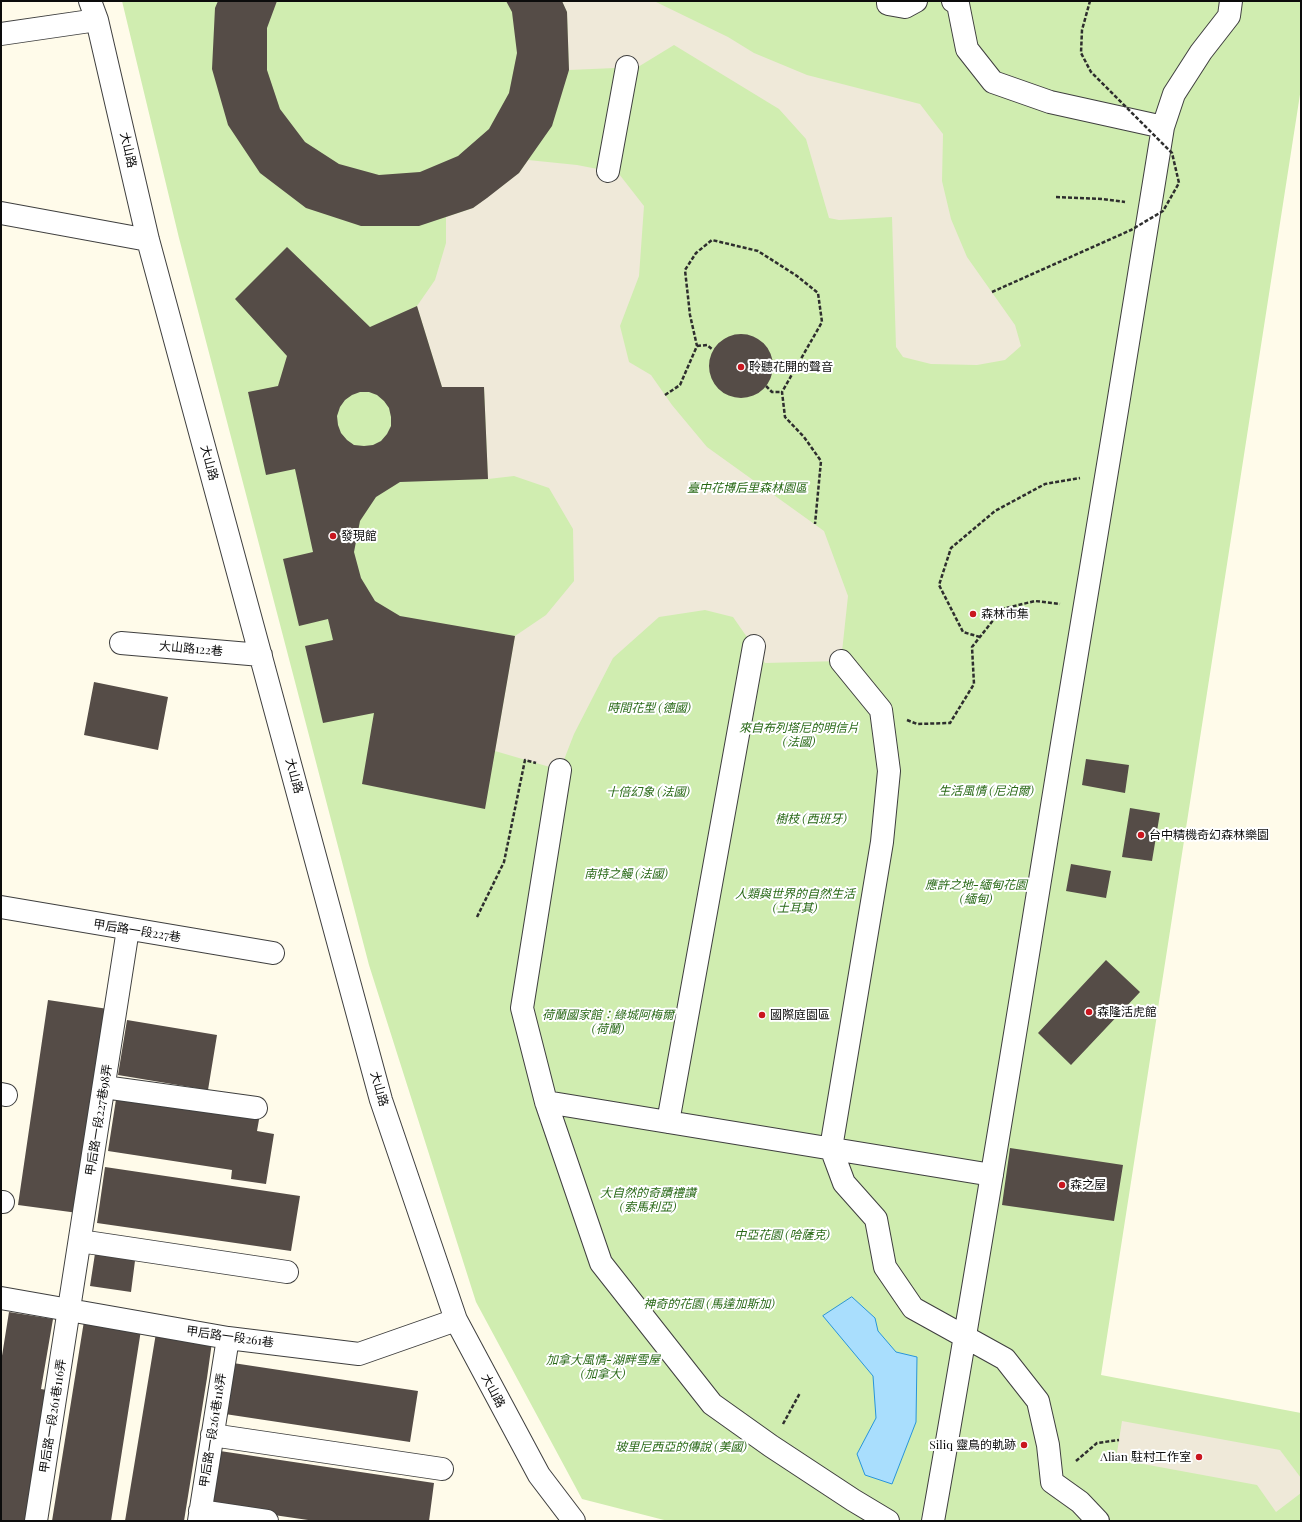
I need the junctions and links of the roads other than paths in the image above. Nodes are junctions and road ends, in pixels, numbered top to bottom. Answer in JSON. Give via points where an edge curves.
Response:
{"nodes":[{"id":1,"x":888,"y":1,"type":"edge"},
{"id":2,"x":916,"y":1,"type":"edge"},
{"id":3,"x":1231,"y":1,"type":"edge"},
{"id":4,"x":957,"y":2,"type":"edge"},
{"id":5,"x":94,"y":11,"type":"edge"},
{"id":6,"x":1,"y":34,"type":"edge"},
{"id":7,"x":627,"y":67,"type":"dead end"},
{"id":8,"x":1163,"y":127,"type":"junction"},
{"id":9,"x":608,"y":171,"type":"dead end"},
{"id":10,"x":1,"y":214,"type":"edge"},
{"id":11,"x":148,"y":240,"type":"junction"},
{"id":12,"x":121,"y":643,"type":"dead end"},
{"id":13,"x":754,"y":646,"type":"dead end"},
{"id":14,"x":261,"y":655,"type":"junction"},
{"id":15,"x":841,"y":661,"type":"dead end"},
{"id":16,"x":560,"y":770,"type":"road end"},
{"id":17,"x":1,"y":907,"type":"edge"},
{"id":18,"x":128,"y":929,"type":"junction"},
{"id":19,"x":273,"y":953,"type":"dead end"},
{"id":20,"x":104,"y":1087,"type":"junction"},
{"id":21,"x":546,"y":1102,"type":"junction"},
{"id":22,"x":256,"y":1108,"type":"dead end"},
{"id":23,"x":668,"y":1122,"type":"junction"},
{"id":24,"x":831,"y":1148,"type":"junction"},
{"id":25,"x":992,"y":1175,"type":"junction"},
{"id":26,"x":80,"y":1242,"type":"junction"},
{"id":27,"x":287,"y":1272,"type":"dead end"},
{"id":28,"x":1,"y":1298,"type":"edge"},
{"id":29,"x":69,"y":1310,"type":"junction"},
{"id":30,"x":456,"y":1320,"type":"junction"},
{"id":31,"x":228,"y":1338,"type":"junction"},
{"id":32,"x":965,"y":1338,"type":"junction"},
{"id":33,"x":212,"y":1435,"type":"junction"},
{"id":34,"x":442,"y":1469,"type":"dead end"},
{"id":35,"x":199,"y":1516,"type":"edge"},
{"id":36,"x":36,"y":1521,"type":"edge"},
{"id":37,"x":267,"y":1521,"type":"edge"},
{"id":38,"x":574,"y":1521,"type":"edge"},
{"id":39,"x":888,"y":1521,"type":"edge"},
{"id":40,"x":932,"y":1521,"type":"edge"},
{"id":41,"x":1098,"y":1521,"type":"edge"}],
"edges":[{"from":1,"to":2,"type":"street","via":[[888,4],[905,7]]},
{"from":3,"to":8,"type":"street","via":[[1229,16],[1201,52],[1174,94]]},
{"from":4,"to":8,"type":"street","via":[[967,49],[993,82],[1050,102]]},
{"from":5,"to":6,"type":"street"},
{"from":5,"to":11,"type":"street","name":"大山路"},
{"from":7,"to":9,"type":"street"},
{"from":8,"to":25,"type":"street"},
{"from":10,"to":11,"type":"street"},
{"from":11,"to":14,"type":"street","name":"大山路"},
{"from":12,"to":14,"type":"street","name":"大山路122巷"},
{"from":13,"to":23,"type":"street"},
{"from":14,"to":30,"type":"street","name":"大山路","via":[[381,1100]]},
{"from":15,"to":24,"type":"street","via":[[881,710],[889,770],[882,842]]},
{"from":16,"to":21,"type":"street","via":[[522,1008]]},
{"from":17,"to":18,"type":"street","name":"甲后路一段227巷"},
{"from":18,"to":19,"type":"street","name":"甲后路一段227巷"},
{"from":18,"to":20,"type":"street","name":"甲后路一段227巷98弄"},
{"from":20,"to":22,"type":"street"},
{"from":20,"to":26,"type":"street","name":"甲后路一段227巷98弄"},
{"from":21,"to":23,"type":"street"},
{"from":21,"to":39,"type":"street","via":[[601,1263],[712,1404],[771,1446]]},
{"from":23,"to":24,"type":"street"},
{"from":24,"to":25,"type":"street"},
{"from":24,"to":32,"type":"street","via":[[844,1183],[876,1218],[886,1267],[913,1308]]},
{"from":25,"to":32,"type":"street"},
{"from":26,"to":27,"type":"street"},
{"from":26,"to":29,"type":"street","name":"甲后路一段227巷98弄"},
{"from":28,"to":29,"type":"street","name":"甲后路一段261巷"},
{"from":29,"to":31,"type":"street","name":"甲后路一段261巷"},
{"from":29,"to":36,"type":"street","name":"甲后路一段261巷116弄"},
{"from":30,"to":31,"type":"street","name":"甲后路一段261巷","via":[[359,1354]]},
{"from":30,"to":38,"type":"street","name":"大山路","via":[[539,1475]]},
{"from":31,"to":33,"type":"street","name":"甲后路一段261巷118弄"},
{"from":32,"to":40,"type":"street"},
{"from":32,"to":41,"type":"street","via":[[1004,1360],[1038,1401],[1048,1445],[1052,1482],[1080,1502]]},
{"from":33,"to":34,"type":"street"},
{"from":33,"to":35,"type":"street","name":"甲后路一段261巷118弄"},
{"from":35,"to":37,"type":"street"}]}
